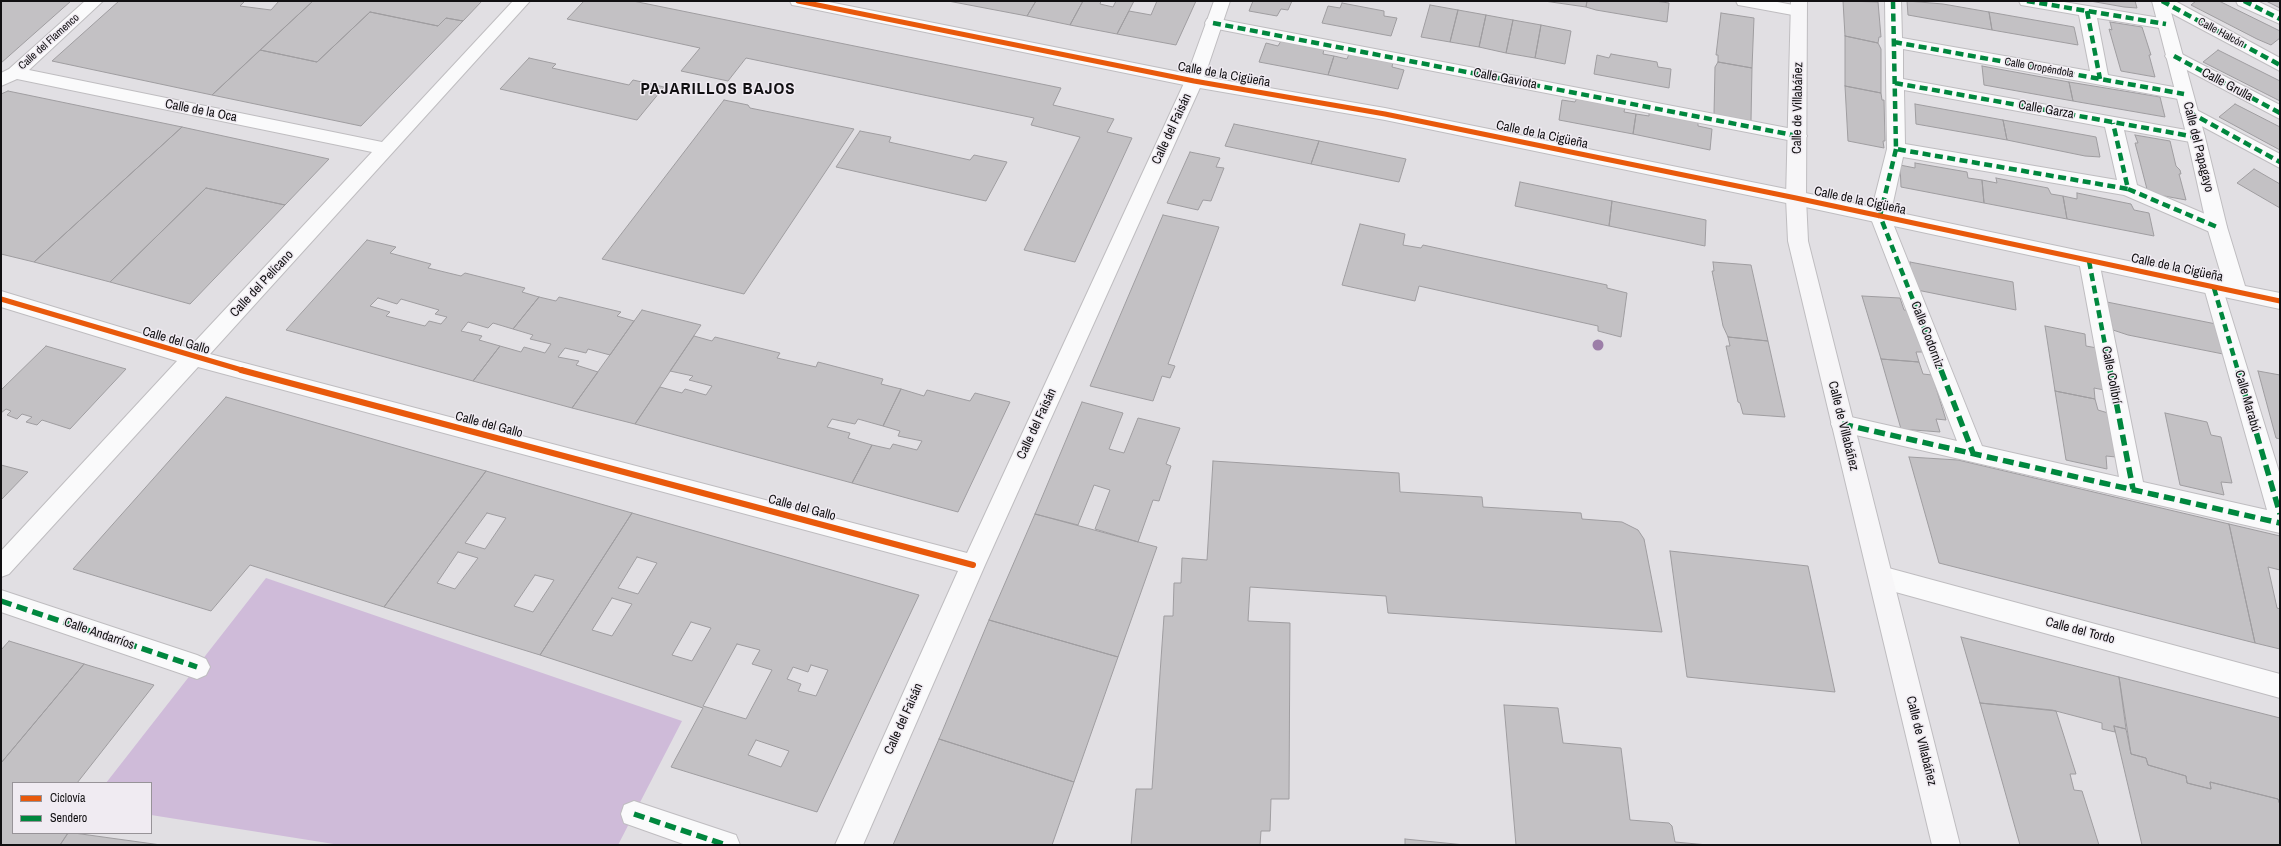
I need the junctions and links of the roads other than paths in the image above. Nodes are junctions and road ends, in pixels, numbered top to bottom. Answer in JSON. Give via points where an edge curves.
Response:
{"nodes":[{"id":1,"x":95,"y":1,"type":"edge"},
{"id":2,"x":522,"y":1,"type":"edge"},
{"id":3,"x":798,"y":1,"type":"edge"},
{"id":4,"x":1222,"y":1,"type":"edge"},
{"id":5,"x":1744,"y":1,"type":"edge"},
{"id":6,"x":1893,"y":1,"type":"edge"},
{"id":7,"x":2027,"y":1,"type":"edge"},
{"id":8,"x":2161,"y":1,"type":"edge"},
{"id":9,"x":2244,"y":1,"type":"edge"},
{"id":10,"x":1798,"y":6,"type":"edge"},
{"id":11,"x":2087,"y":11,"type":"junction"},
{"id":12,"x":2280,"y":19,"type":"edge"},
{"id":13,"x":1213,"y":23,"type":"junction"},
{"id":14,"x":2166,"y":24,"type":"junction"},
{"id":15,"x":1894,"y":42,"type":"junction"},
{"id":16,"x":2174,"y":56,"type":"junction"},
{"id":17,"x":2280,"y":65,"type":"edge"},
{"id":18,"x":8,"y":76,"type":"edge"},
{"id":19,"x":2100,"y":79,"type":"junction"},
{"id":20,"x":1194,"y":81,"type":"junction"},
{"id":21,"x":1895,"y":84,"type":"junction"},
{"id":22,"x":2184,"y":94,"type":"junction"},
{"id":23,"x":2189,"y":112,"type":"junction"},
{"id":24,"x":2280,"y":113,"type":"edge"},
{"id":25,"x":2113,"y":123,"type":"junction"},
{"id":26,"x":1798,"y":136,"type":"junction"},
{"id":27,"x":2196,"y":137,"type":"junction"},
{"id":28,"x":386,"y":148,"type":"junction"},
{"id":29,"x":1896,"y":149,"type":"junction"},
{"id":30,"x":2280,"y":162,"type":"edge"},
{"id":31,"x":2128,"y":189,"type":"junction"},
{"id":32,"x":1796,"y":198,"type":"junction"},
{"id":33,"x":1880,"y":216,"type":"junction"},
{"id":34,"x":2217,"y":227,"type":"junction"},
{"id":35,"x":2089,"y":261,"type":"junction"},
{"id":36,"x":2214,"y":288,"type":"junction"},
{"id":37,"x":2237,"y":293,"type":"junction"},
{"id":38,"x":1,"y":299,"type":"edge"},
{"id":39,"x":2280,"y":301,"type":"edge"},
{"id":40,"x":194,"y":358,"type":"junction"},
{"id":41,"x":1842,"y":424,"type":"junction"},
{"id":42,"x":1973,"y":453,"type":"junction"},
{"id":43,"x":2133,"y":489,"type":"junction"},
{"id":44,"x":2280,"y":514,"type":"edge"},
{"id":45,"x":2280,"y":523,"type":"edge"},
{"id":46,"x":973,"y":565,"type":"junction"},
{"id":47,"x":1,"y":567,"type":"edge"},
{"id":48,"x":1881,"y":577,"type":"junction"},
{"id":49,"x":1,"y":601,"type":"edge"},
{"id":50,"x":196,"y":667,"type":"dead end"},
{"id":51,"x":2280,"y":686,"type":"edge"},
{"id":52,"x":634,"y":814,"type":"dead end"},
{"id":53,"x":726,"y":845,"type":"edge"},
{"id":54,"x":849,"y":845,"type":"edge"},
{"id":55,"x":1946,"y":845,"type":"edge"}],
"edges":[{"from":1,"to":18,"type":"street","name":"Calle del Flamenco"},
{"from":2,"to":28,"type":"street","name":"Calle del Pelícano"},
{"from":3,"to":20,"type":"street","name":"Calle de la Cigüeña"},
{"from":4,"to":13,"type":"street","name":"Calle del Faisán"},
{"from":5,"to":10,"type":"street"},
{"from":6,"to":15,"type":"street"},
{"from":7,"to":11,"type":"street"},
{"from":8,"to":14,"type":"street","name":"Calle del Papagayo"},
{"from":8,"to":17,"type":"street","name":"Calle Halcón"},
{"from":9,"to":12,"type":"street"},
{"from":10,"to":26,"type":"main road","name":"Calle de Villabáñez"},
{"from":11,"to":14,"type":"street"},
{"from":11,"to":19,"type":"street"},
{"from":13,"to":20,"type":"street","name":"Calle del Faisán"},
{"from":13,"to":26,"type":"street","name":"Calle Gaviota"},
{"from":14,"to":16,"type":"street","name":"Calle del Papagayo"},
{"from":15,"to":19,"type":"street","name":"Calle Oropéndola"},
{"from":15,"to":21,"type":"street"},
{"from":16,"to":22,"type":"street","name":"Calle del Papagayo"},
{"from":16,"to":24,"type":"street","name":"Calle Grulla"},
{"from":18,"to":28,"type":"street","name":"Calle de la Oca"},
{"from":19,"to":22,"type":"street","name":"Calle Oropéndola"},
{"from":20,"to":32,"type":"street","name":"Calle de la Cigüeña","via":[[1385,114]]},
{"from":20,"to":46,"type":"street","name":"Calle del Faisán"},
{"from":21,"to":25,"type":"street","name":"Calle Garza"},
{"from":21,"to":29,"type":"street"},
{"from":22,"to":23,"type":"street","name":"Calle del Papagayo"},
{"from":23,"to":27,"type":"street","name":"Calle del Papagayo"},
{"from":23,"to":30,"type":"street"},
{"from":25,"to":27,"type":"street","name":"Calle Garza"},
{"from":25,"to":31,"type":"street"},
{"from":26,"to":32,"type":"main road","name":"Calle de Villabáñez"},
{"from":27,"to":34,"type":"street","name":"Calle del Papagayo"},
{"from":28,"to":40,"type":"street","name":"Calle del Pelícano"},
{"from":29,"to":31,"type":"street"},
{"from":29,"to":33,"type":"street"},
{"from":31,"to":34,"type":"street"},
{"from":32,"to":33,"type":"street","name":"Calle de la Cigüeña"},
{"from":32,"to":41,"type":"main road","name":"Calle de Villabáñez","via":[[1798,241]]},
{"from":33,"to":35,"type":"street","name":"Calle de la Cigüeña"},
{"from":33,"to":42,"type":"street","name":"Calle Codorniz"},
{"from":34,"to":37,"type":"street","name":"Calle del Papagayo"},
{"from":35,"to":36,"type":"street","name":"Calle de la Cigüeña"},
{"from":35,"to":43,"type":"street","name":"Calle Colibrí"},
{"from":36,"to":37,"type":"street","name":"Calle de la Cigüeña"},
{"from":36,"to":44,"type":"street","name":"Calle Marabú"},
{"from":37,"to":39,"type":"street","name":"Calle de la Cigüeña"},
{"from":38,"to":40,"type":"street","name":"Calle del Gallo"},
{"from":40,"to":46,"type":"street","name":"Calle del Gallo"},
{"from":40,"to":47,"type":"street","name":"Calle del Pelícano"},
{"from":41,"to":42,"type":"street"},
{"from":41,"to":48,"type":"main road","name":"Calle de Villabáñez"},
{"from":42,"to":43,"type":"street"},
{"from":43,"to":45,"type":"street"},
{"from":46,"to":54,"type":"street","name":"Calle del Faisán"},
{"from":48,"to":51,"type":"street","name":"Calle del Tordo"},
{"from":48,"to":55,"type":"main road","name":"Calle de Villabáñez"},
{"from":49,"to":50,"type":"street","name":"Calle Andarríos"},
{"from":52,"to":53,"type":"street"}]}
